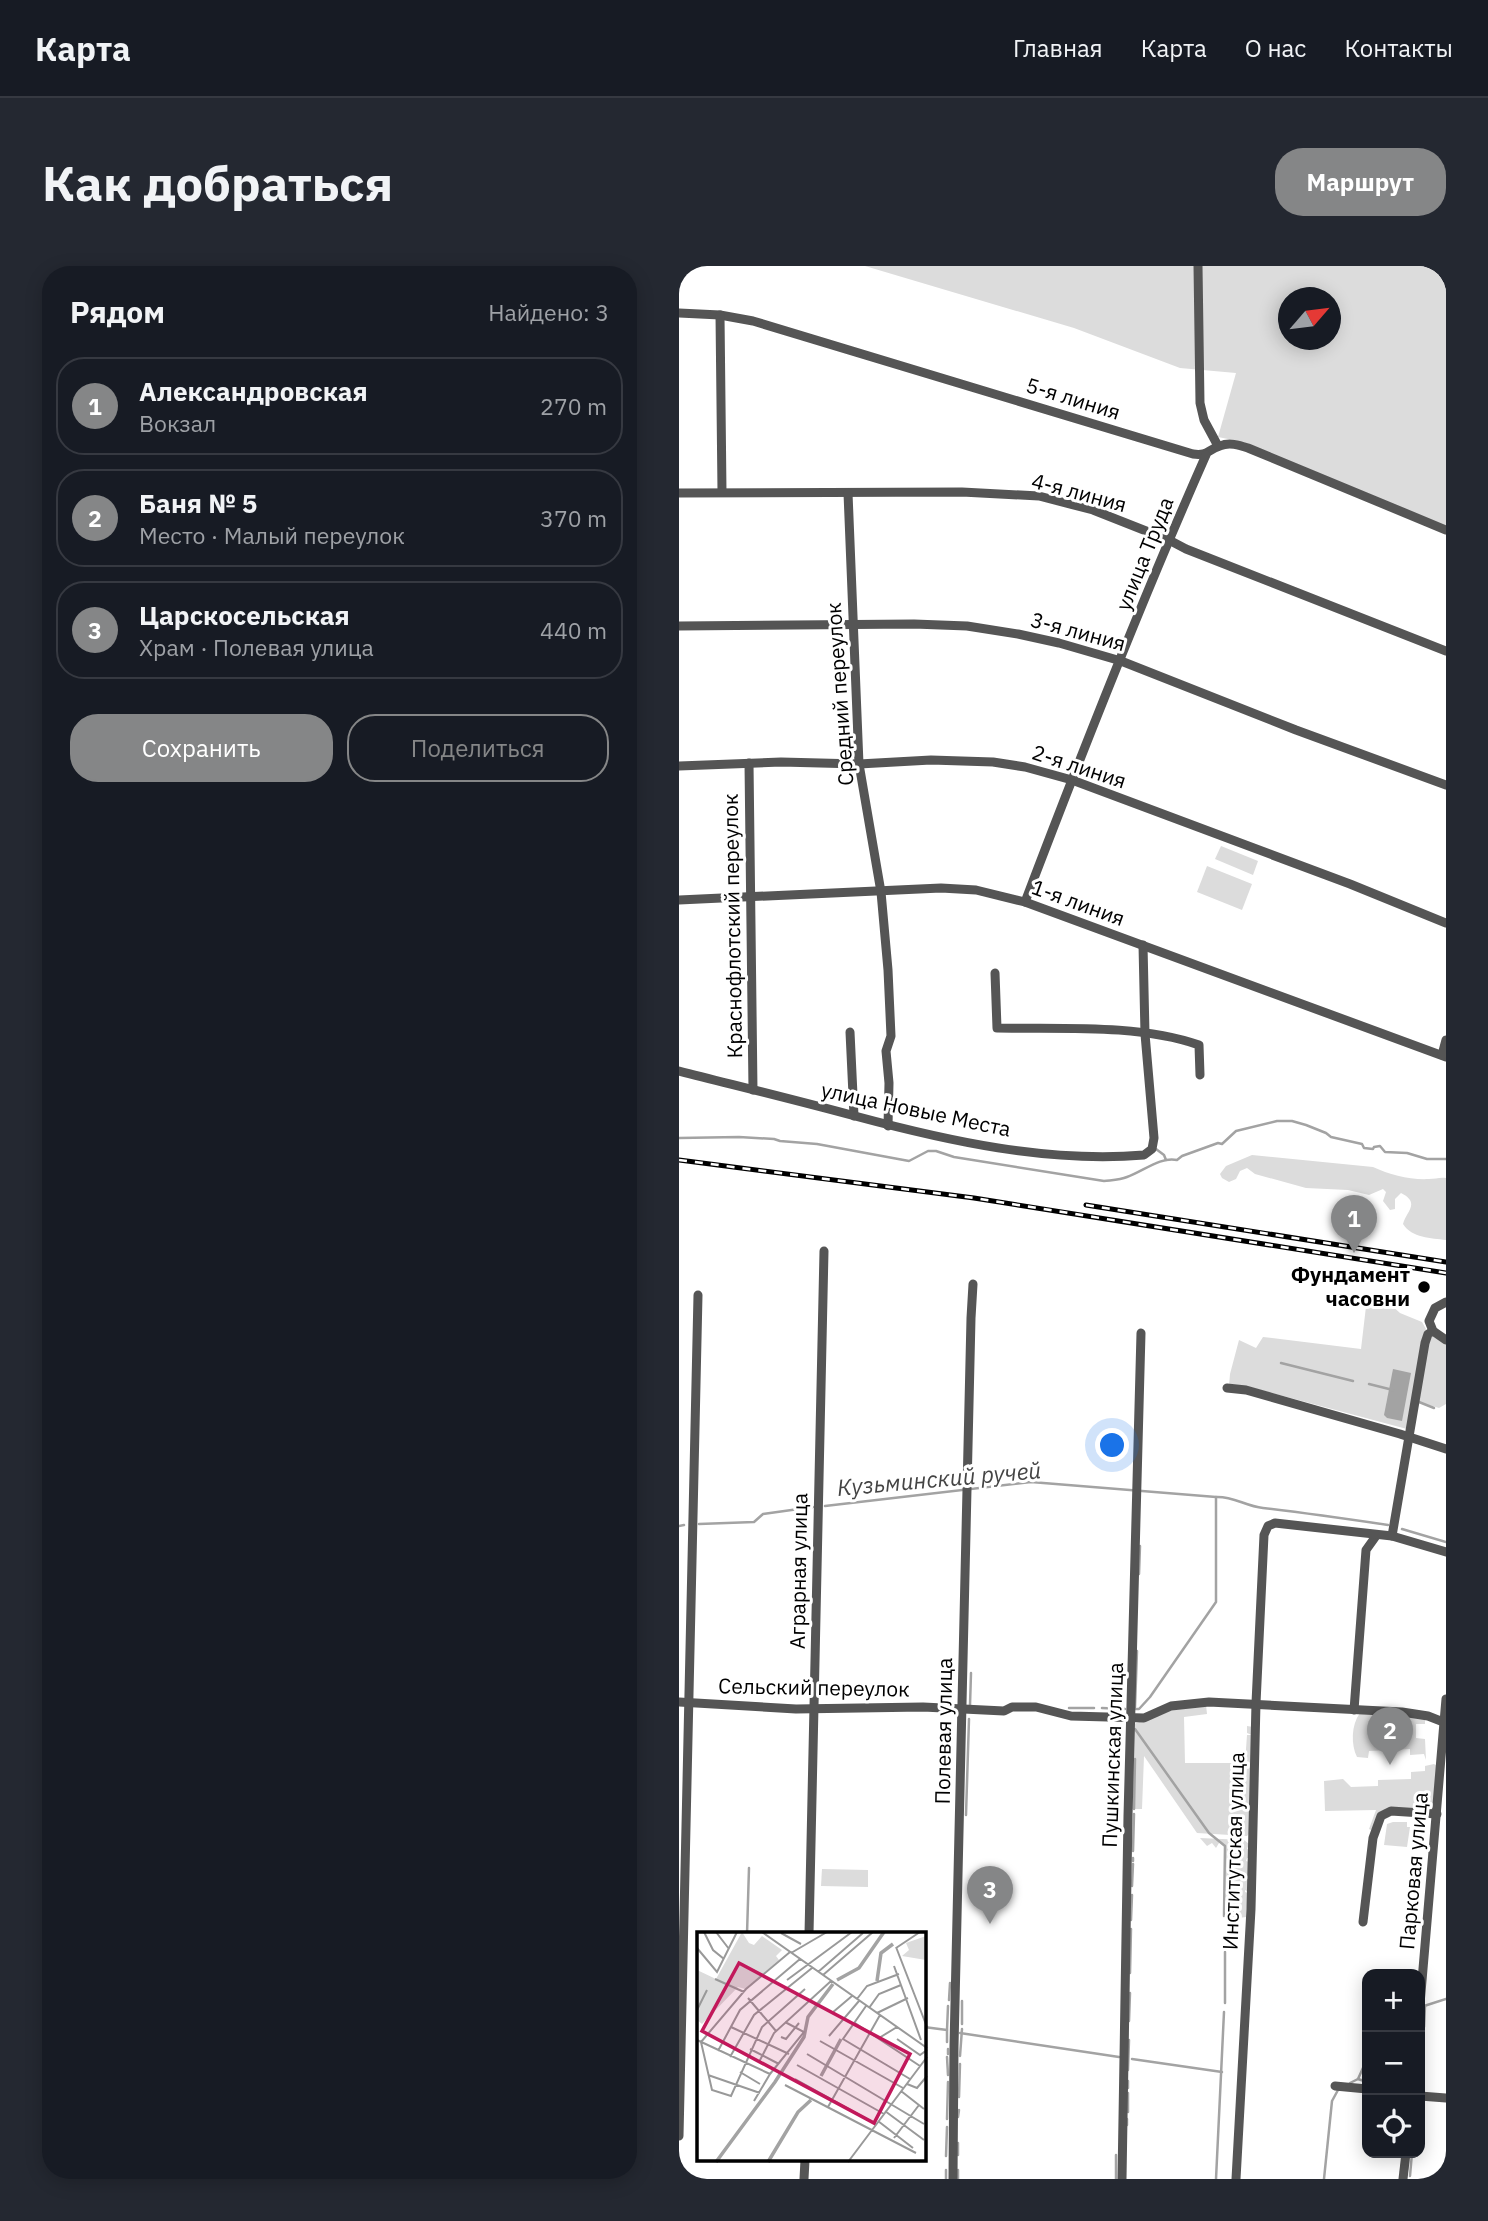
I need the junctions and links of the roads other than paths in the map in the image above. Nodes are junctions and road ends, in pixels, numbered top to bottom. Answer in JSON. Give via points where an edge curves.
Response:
{"nodes":[{"id":1,"x":1198,"y":266,"type":"edge"},
{"id":2,"x":679,"y":313,"type":"edge"},
{"id":3,"x":720,"y":315,"type":"junction"},
{"id":4,"x":1218,"y":446,"type":"junction"},
{"id":5,"x":1206,"y":455,"type":"junction"},
{"id":6,"x":722,"y":492,"type":"junction"},
{"id":7,"x":679,"y":493,"type":"edge"},
{"id":8,"x":848,"y":493,"type":"junction"},
{"id":9,"x":1446,"y":530,"type":"edge"},
{"id":10,"x":1169,"y":540,"type":"junction"},
{"id":11,"x":852,"y":624,"type":"junction"},
{"id":12,"x":679,"y":626,"type":"edge"},
{"id":13,"x":1446,"y":651,"type":"edge"},
{"id":14,"x":1121,"y":661,"type":"junction"},
{"id":15,"x":749,"y":763,"type":"junction"},
{"id":16,"x":859,"y":764,"type":"junction"},
{"id":17,"x":679,"y":766,"type":"edge"},
{"id":18,"x":1072,"y":780,"type":"junction"},
{"id":19,"x":1446,"y":785,"type":"edge"},
{"id":20,"x":881,"y":892,"type":"junction"},
{"id":21,"x":752,"y":896,"type":"junction"},
{"id":22,"x":679,"y":900,"type":"edge"},
{"id":23,"x":1025,"y":902,"type":"junction"},
{"id":24,"x":1446,"y":923,"type":"edge"},
{"id":25,"x":1143,"y":945,"type":"junction"},
{"id":26,"x":995,"y":973,"type":"dead end"},
{"id":27,"x":850,"y":1032,"type":"dead end"},
{"id":28,"x":1145,"y":1034,"type":"junction"},
{"id":29,"x":1446,"y":1040,"type":"edge"},
{"id":30,"x":1444,"y":1056,"type":"edge"},
{"id":31,"x":679,"y":1071,"type":"edge"},
{"id":32,"x":1200,"y":1075,"type":"dead end"},
{"id":33,"x":753,"y":1090,"type":"junction"},
{"id":34,"x":854,"y":1116,"type":"junction"},
{"id":35,"x":888,"y":1126,"type":"junction"},
{"id":36,"x":824,"y":1251,"type":"dead end"},
{"id":37,"x":973,"y":1284,"type":"dead end"},
{"id":38,"x":698,"y":1295,"type":"dead end"},
{"id":39,"x":1446,"y":1302,"type":"edge"},
{"id":40,"x":1433,"y":1331,"type":"junction"},
{"id":41,"x":1141,"y":1333,"type":"dead end"},
{"id":42,"x":1446,"y":1340,"type":"edge"},
{"id":43,"x":1227,"y":1388,"type":"dead end"},
{"id":44,"x":1409,"y":1437,"type":"junction"},
{"id":45,"x":1446,"y":1450,"type":"edge"},
{"id":46,"x":1375,"y":1536,"type":"junction"},
{"id":47,"x":1392,"y":1536,"type":"junction"},
{"id":48,"x":1446,"y":1552,"type":"edge"},
{"id":49,"x":1446,"y":1699,"type":"edge"},
{"id":50,"x":684,"y":1702,"type":"edge"},
{"id":51,"x":1257,"y":1703,"type":"junction"},
{"id":52,"x":813,"y":1709,"type":"junction"},
{"id":53,"x":962,"y":1710,"type":"junction"},
{"id":54,"x":1354,"y":1710,"type":"junction"},
{"id":55,"x":1131,"y":1718,"type":"junction"},
{"id":56,"x":1445,"y":1723,"type":"edge"},
{"id":57,"x":1437,"y":1814,"type":"junction"},
{"id":58,"x":1436,"y":1836,"type":"junction"},
{"id":59,"x":1446,"y":1841,"type":"edge"},
{"id":60,"x":1363,"y":1922,"type":"dead end"},
{"id":61,"x":809,"y":1932,"type":"edge"},
{"id":62,"x":1423,"y":1969,"type":"edge"},
{"id":63,"x":1335,"y":2086,"type":"dead end"},
{"id":64,"x":1362,"y":2089,"type":"edge"},
{"id":65,"x":1425,"y":2096,"type":"edge"},
{"id":66,"x":1446,"y":2098,"type":"edge"},
{"id":67,"x":679,"y":2136,"type":"edge"},
{"id":68,"x":1405,"y":2158,"type":"edge"},
{"id":69,"x":953,"y":2179,"type":"edge"},
{"id":70,"x":1122,"y":2179,"type":"edge"},
{"id":71,"x":1236,"y":2179,"type":"edge"},
{"id":72,"x":1403,"y":2179,"type":"edge"}],
"edges":[{"from":1,"to":4,"type":"street","via":[[1200,403]]},
{"from":2,"to":3,"type":"street","name":"5-я линия"},
{"from":3,"to":5,"type":"street","name":"5-я линия"},
{"from":3,"to":6,"type":"street"},
{"from":4,"to":5,"type":"street"},
{"from":4,"to":9,"type":"street","via":[[1248,448]]},
{"from":5,"to":10,"type":"street","name":"улица Труда"},
{"from":6,"to":7,"type":"street","name":"4-я линия"},
{"from":6,"to":8,"type":"street","name":"4-я линия"},
{"from":8,"to":10,"type":"street","name":"4-я линия","via":[[1039,496],[1093,510]]},
{"from":8,"to":11,"type":"street","name":"Средний переулок"},
{"from":10,"to":13,"type":"street","name":"4-я линия"},
{"from":10,"to":14,"type":"street","name":"улица Труда"},
{"from":11,"to":12,"type":"street","name":"3-я линия"},
{"from":11,"to":14,"type":"street","name":"3-я линия","via":[[967,626],[1038,638]]},
{"from":11,"to":16,"type":"street","name":"Средний переулок"},
{"from":14,"to":18,"type":"street","name":"улица Труда"},
{"from":14,"to":19,"type":"street","name":"3-я линия"},
{"from":15,"to":16,"type":"street","name":"2-я линия"},
{"from":15,"to":17,"type":"street","name":"2-я линия"},
{"from":15,"to":21,"type":"street","name":"Краснофлотский переулок"},
{"from":16,"to":18,"type":"street","name":"2-я линия","via":[[993,762]]},
{"from":16,"to":20,"type":"street","name":"Средний переулок"},
{"from":18,"to":23,"type":"street","name":"улица Труда"},
{"from":18,"to":24,"type":"street","name":"2-я линия"},
{"from":20,"to":21,"type":"street","name":"1-я линия"},
{"from":20,"to":23,"type":"street","name":"1-я линия","via":[[976,890]]},
{"from":20,"to":35,"type":"street","name":"Средний переулок","via":[[891,1036],[886,1051]]},
{"from":21,"to":22,"type":"street","name":"1-я линия"},
{"from":21,"to":33,"type":"street","name":"Краснофлотский переулок"},
{"from":23,"to":25,"type":"street","name":"1-я линия"},
{"from":25,"to":28,"type":"street"},
{"from":25,"to":30,"type":"street","name":"1-я линия"},
{"from":26,"to":28,"type":"street","via":[[997,1028]]},
{"from":27,"to":34,"type":"street"},
{"from":28,"to":32,"type":"street","via":[[1174,1036],[1199,1045]]},
{"from":28,"to":35,"type":"street","name":"улица Новые Места","via":[[1154,1138],[1152,1149],[1144,1155],[1001,1149]]},
{"from":29,"to":30,"type":"street"},
{"from":31,"to":33,"type":"street","name":"улица Новые Места"},
{"from":33,"to":34,"type":"street","name":"улица Новые Места"},
{"from":34,"to":35,"type":"street","name":"улица Новые Места"},
{"from":36,"to":52,"type":"street","name":"Аграрная улица"},
{"from":37,"to":53,"type":"street","name":"Полевая улица"},
{"from":38,"to":50,"type":"street"},
{"from":39,"to":40,"type":"street","via":[[1430,1315]]},
{"from":40,"to":42,"type":"street"},
{"from":40,"to":44,"type":"street","via":[[1426,1338]]},
{"from":41,"to":55,"type":"street","name":"Пушкинская улица"},
{"from":43,"to":44,"type":"street"},
{"from":44,"to":45,"type":"street"},
{"from":44,"to":47,"type":"street"},
{"from":46,"to":47,"type":"street"},
{"from":46,"to":51,"type":"street","name":"Институтская улица","via":[[1275,1523],[1268,1526]]},
{"from":46,"to":54,"type":"street","via":[[1366,1550]]},
{"from":47,"to":48,"type":"street"},
{"from":49,"to":56,"type":"street","name":"Парковая улица"},
{"from":50,"to":52,"type":"street","name":"Сельский переулок"},
{"from":50,"to":67,"type":"street"},
{"from":51,"to":54,"type":"street","name":"Сельский переулок"},
{"from":51,"to":55,"type":"street","name":"Сельский переулок","via":[[1183,1704]]},
{"from":51,"to":71,"type":"street","name":"Институтская улица"},
{"from":52,"to":53,"type":"street","name":"Сельский переулок"},
{"from":52,"to":61,"type":"street","name":"Аграрная улица"},
{"from":53,"to":55,"type":"street","name":"Сельский переулок","via":[[1037,1707],[1071,1716]]},
{"from":53,"to":69,"type":"street","name":"Полевая улица"},
{"from":54,"to":56,"type":"street","name":"Сельский переулок","via":[[1402,1712]]},
{"from":55,"to":70,"type":"street","name":"Пушкинская улица"},
{"from":56,"to":57,"type":"street","name":"Парковая улица"},
{"from":57,"to":58,"type":"street","name":"Парковая улица"},
{"from":57,"to":60,"type":"street","via":[[1391,1811],[1381,1816],[1373,1838]]},
{"from":58,"to":59,"type":"street"},
{"from":58,"to":62,"type":"street","name":"Парковая улица"},
{"from":63,"to":64,"type":"street"},
{"from":65,"to":66,"type":"street"},
{"from":68,"to":72,"type":"street"}]}
